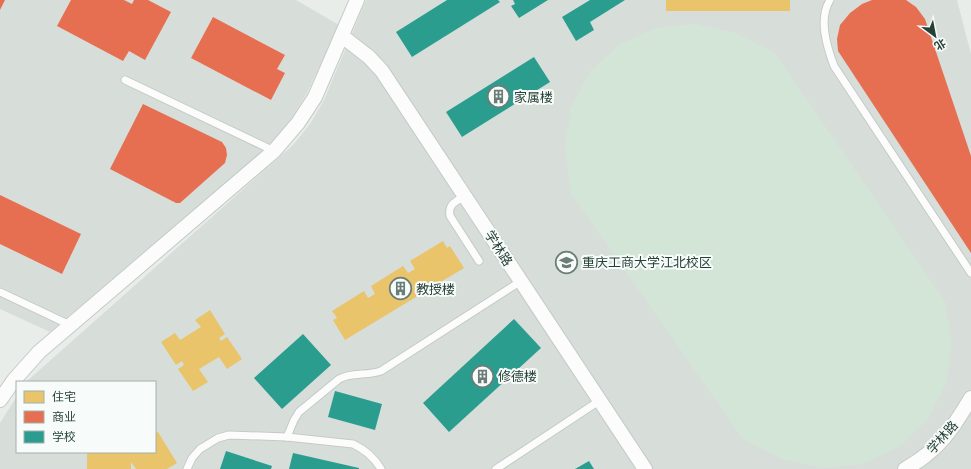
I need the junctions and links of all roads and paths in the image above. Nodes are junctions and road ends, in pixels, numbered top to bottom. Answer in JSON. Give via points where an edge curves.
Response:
{"nodes":[{"id":1,"x":357,"y":0,"type":"edge"},
{"id":2,"x":830,"y":0,"type":"edge"},
{"id":3,"x":342,"y":36,"type":"junction"},
{"id":4,"x":125,"y":80,"type":"dead end"},
{"id":5,"x":274,"y":151,"type":"junction"},
{"id":6,"x":465,"y":196,"type":"junction"},
{"id":7,"x":479,"y":261,"type":"dead end"},
{"id":8,"x":971,"y":273,"type":"edge"},
{"id":9,"x":521,"y":281,"type":"junction"},
{"id":10,"x":0,"y":292,"type":"edge"},
{"id":11,"x":70,"y":325,"type":"junction"},
{"id":12,"x":971,"y":398,"type":"edge"},
{"id":13,"x":0,"y":400,"type":"edge"},
{"id":14,"x":599,"y":401,"type":"junction"},
{"id":15,"x":287,"y":437,"type":"junction"},
{"id":16,"x":187,"y":469,"type":"edge"},
{"id":17,"x":381,"y":469,"type":"edge"},
{"id":18,"x":496,"y":469,"type":"edge"},
{"id":19,"x":644,"y":469,"type":"edge"},
{"id":20,"x":905,"y":469,"type":"edge"}],
"edges":[{"from":1,"to":3,"type":"street"},
{"from":2,"to":8,"type":"lane","via":[[826,6],[824,26],[834,66]]},
{"from":3,"to":5,"type":"street","via":[[315,97],[298,123]]},
{"from":3,"to":6,"type":"street","name":"学林路","via":[[382,71]]},
{"from":4,"to":5,"type":"lane"},
{"from":5,"to":11,"type":"street"},
{"from":6,"to":7,"type":"lane","via":[[451,206],[450,216]]},
{"from":6,"to":9,"type":"street","name":"学林路"},
{"from":9,"to":14,"type":"street","name":"学林路"},
{"from":9,"to":15,"type":"lane","via":[[385,369],[374,374],[351,375],[339,379],[299,412]]},
{"from":10,"to":11,"type":"lane"},
{"from":11,"to":13,"type":"street","via":[[40,352],[14,380]]},
{"from":12,"to":20,"type":"street","name":"学林路","via":[[952,429],[940,442],[926,456]]},
{"from":14,"to":18,"type":"lane"},
{"from":14,"to":19,"type":"street","name":"学林路"},
{"from":15,"to":16,"type":"lane","via":[[229,435],[218,438],[200,449]]},
{"from":15,"to":17,"type":"lane","via":[[353,444],[372,456]]}]}
